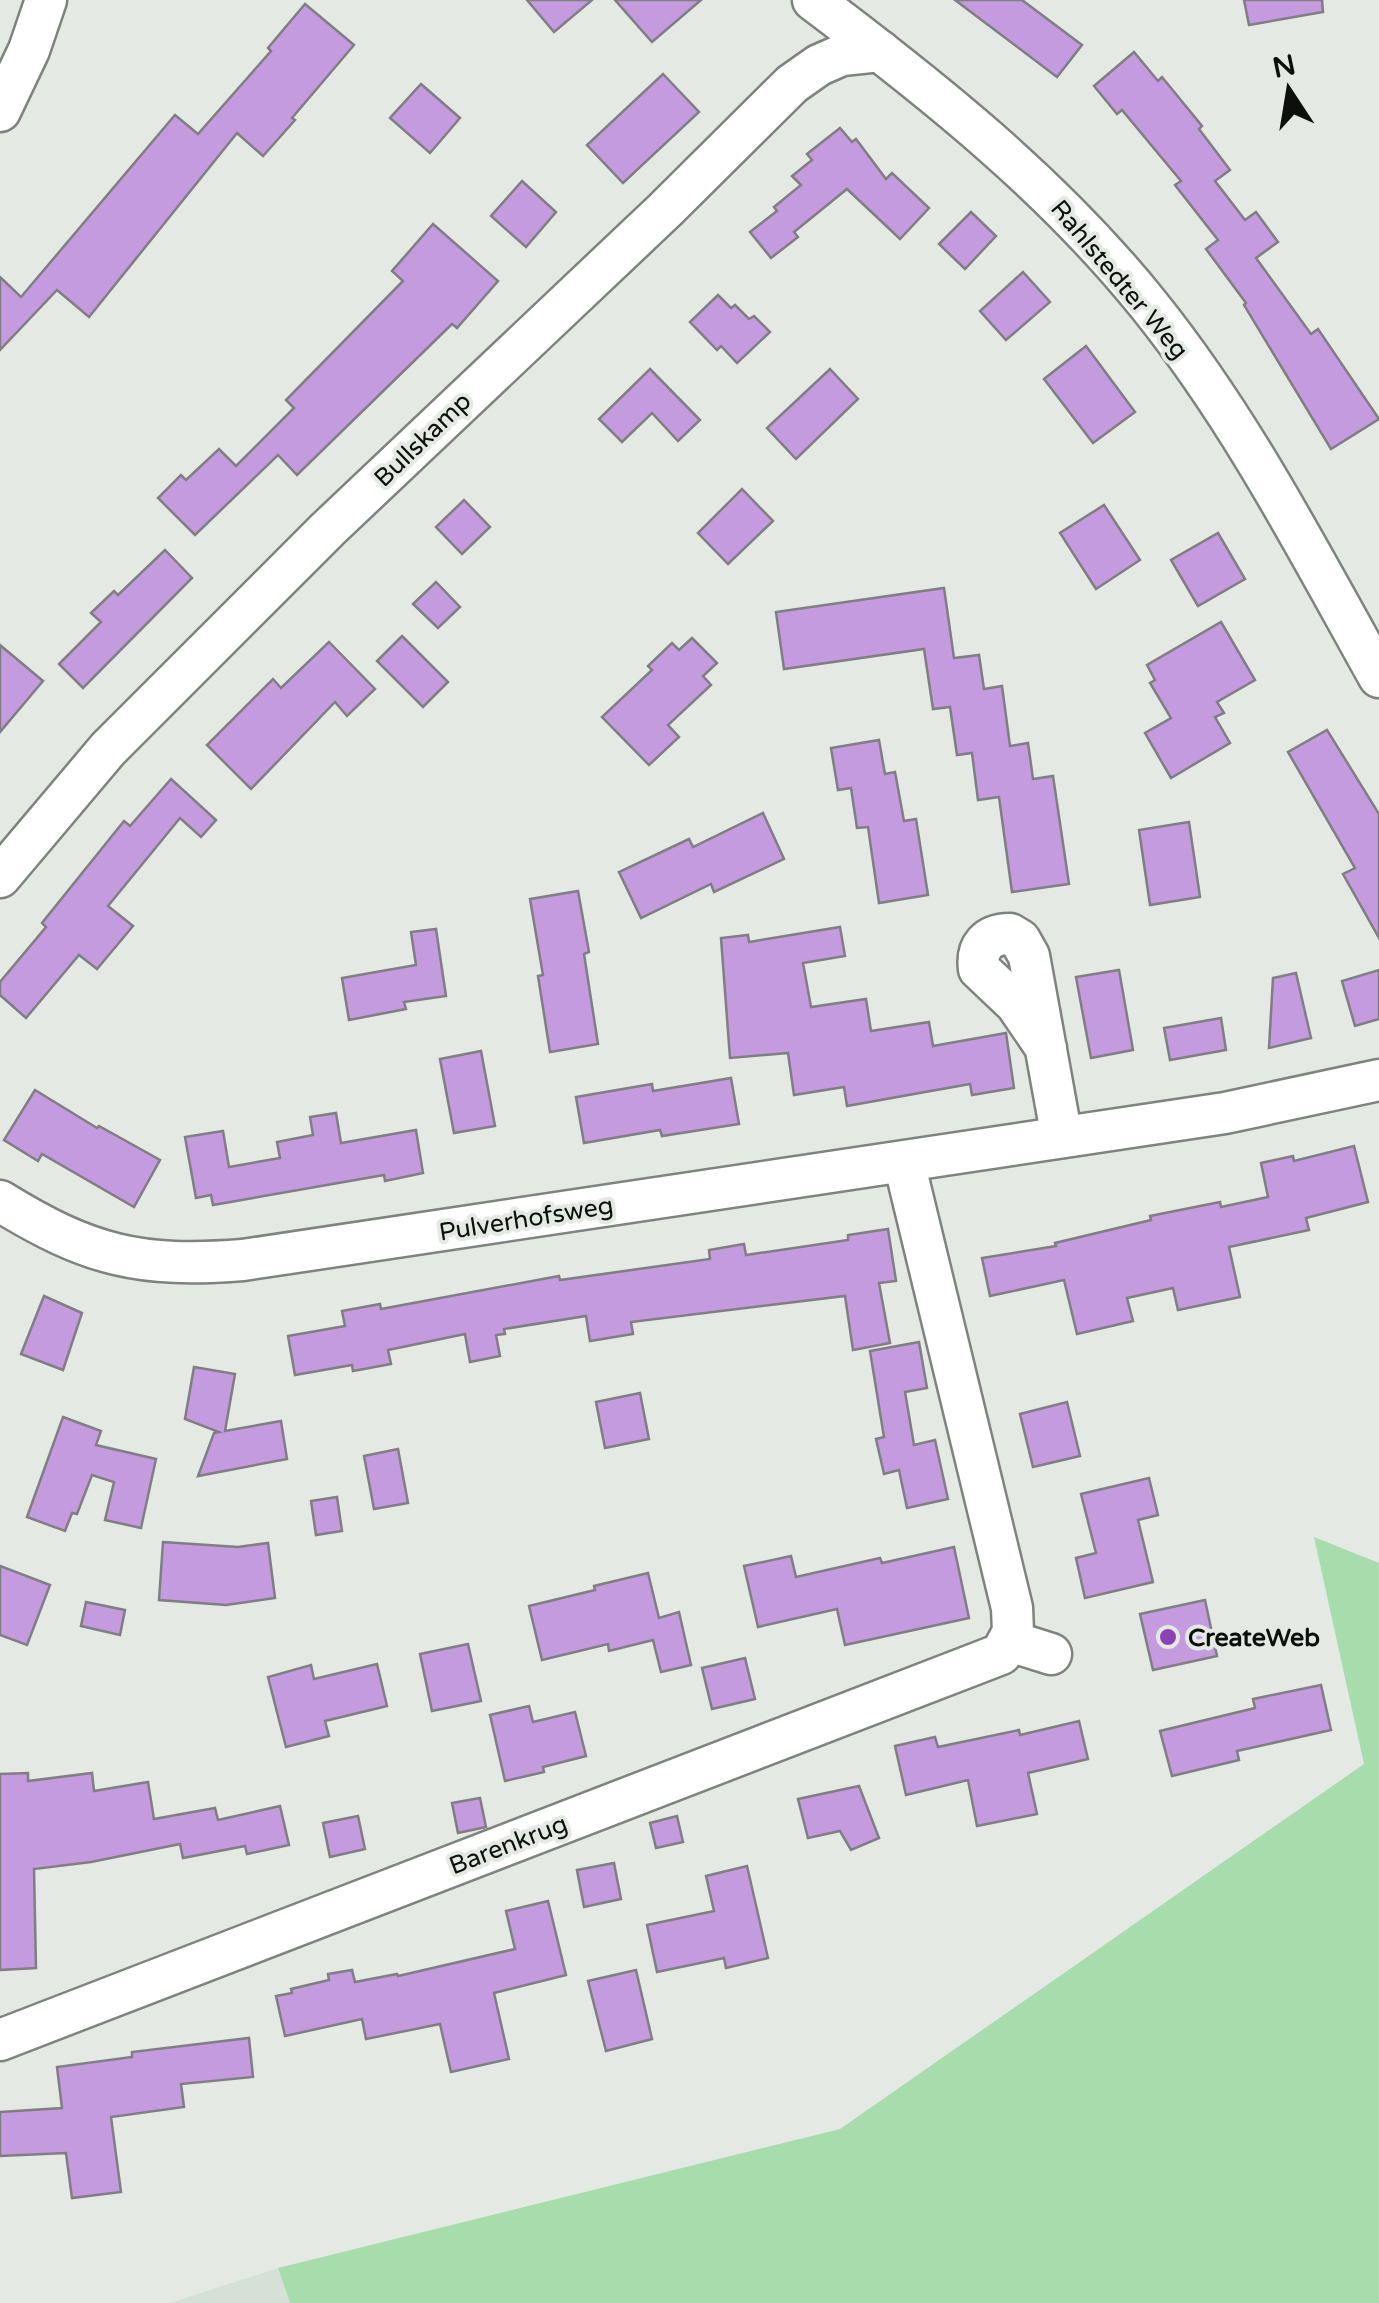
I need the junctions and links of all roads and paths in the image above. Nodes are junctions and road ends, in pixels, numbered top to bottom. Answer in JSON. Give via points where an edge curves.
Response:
{"nodes":[{"id":1,"x":46,"y":0,"type":"edge"},
{"id":2,"x":813,"y":0,"type":"edge"},
{"id":3,"x":880,"y":51,"type":"junction"},
{"id":4,"x":0,"y":112,"type":"edge"},
{"id":5,"x":1379,"y":677,"type":"edge"},
{"id":6,"x":0,"y":877,"type":"edge"},
{"id":7,"x":1046,"y":1048,"type":"dead end"},
{"id":8,"x":1379,"y":1080,"type":"edge"},
{"id":9,"x":1062,"y":1137,"type":"junction"},
{"id":10,"x":904,"y":1162,"type":"junction"},
{"id":11,"x":0,"y":1201,"type":"edge"},
{"id":12,"x":1010,"y":1640,"type":"junction"},
{"id":13,"x":1051,"y":1654,"type":"dead end"},
{"id":14,"x":0,"y":2040,"type":"edge"}],
"edges":[{"from":1,"to":4,"type":"street"},
{"from":2,"to":3,"type":"street","name":"Rahlstedter Weg"},
{"from":3,"to":5,"type":"street","name":"Rahlstedter Weg","via":[[1002,151],[1148,304],[1280,498]]},
{"from":3,"to":6,"type":"street","name":"Bullskamp","via":[[842,55],[792,84],[108,748]]},
{"from":7,"to":9,"type":"street"},
{"from":8,"to":9,"type":"street","name":"Pulverhofsweg","via":[[1225,1114]]},
{"from":9,"to":10,"type":"street","name":"Pulverhofsweg"},
{"from":10,"to":11,"type":"street","name":"Pulverhofsweg","via":[[190,1264],[90,1248]]},
{"from":10,"to":12,"type":"street","via":[[1008,1589]]},
{"from":12,"to":13,"type":"street"},
{"from":12,"to":14,"type":"street","name":"Barenkrug","via":[[993,1658]]}]}
